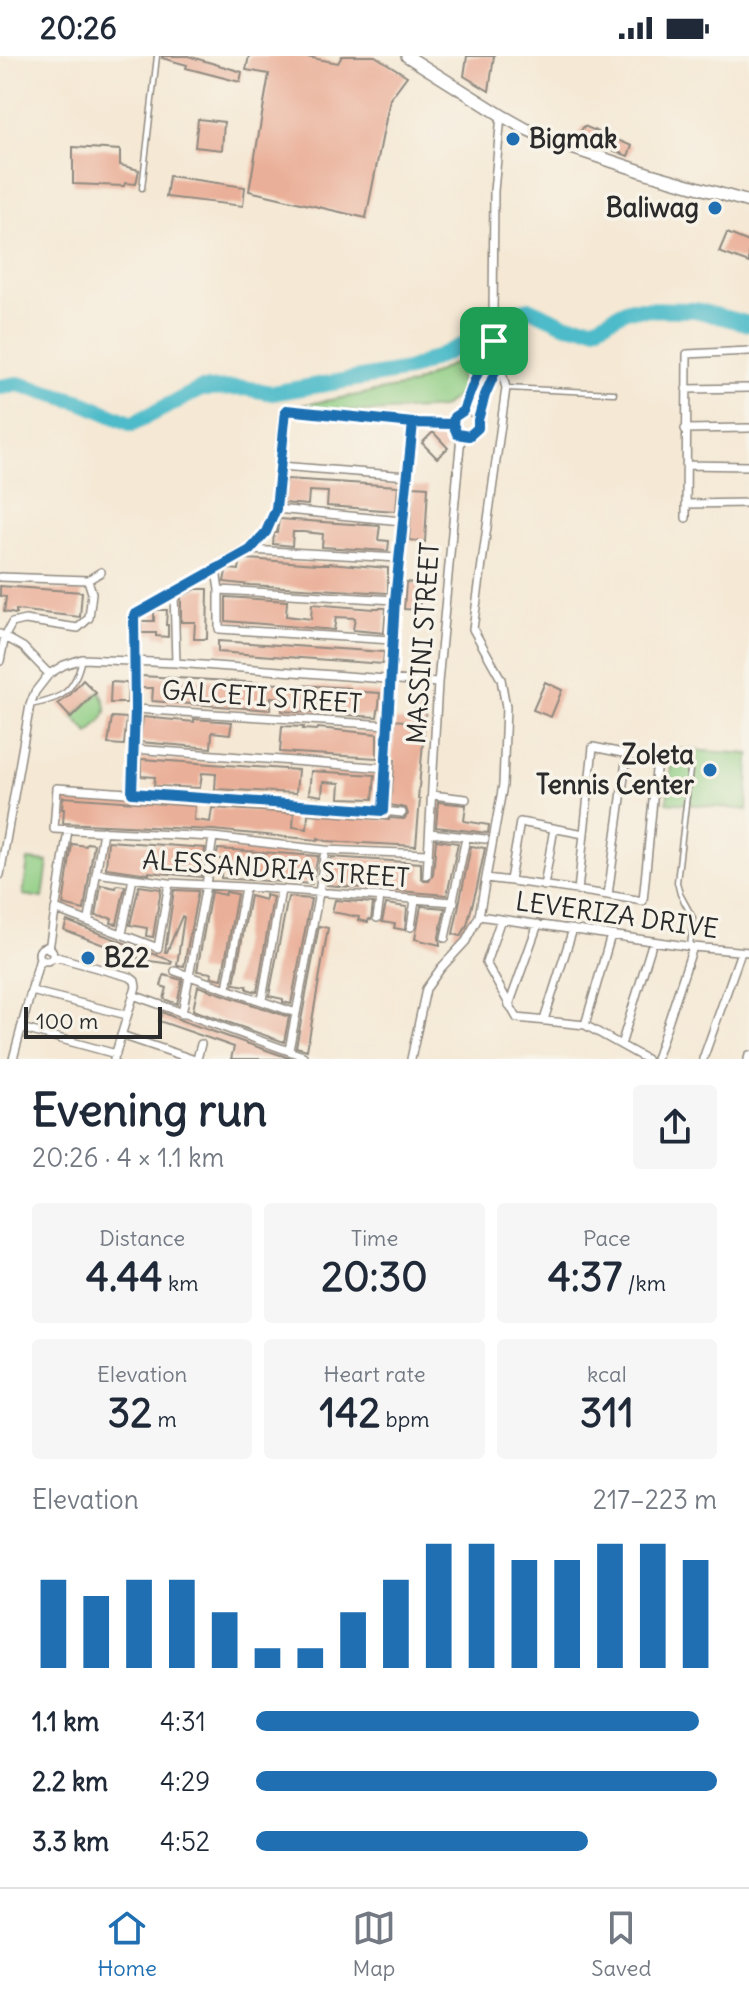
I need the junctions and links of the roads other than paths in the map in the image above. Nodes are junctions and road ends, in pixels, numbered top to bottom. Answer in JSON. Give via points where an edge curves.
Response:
{"nodes":[{"id":1,"x":157,"y":56,"type":"edge"},
{"id":2,"x":407,"y":56,"type":"edge"},
{"id":3,"x":501,"y":115,"type":"junction"},
{"id":4,"x":142,"y":188,"type":"dead end"},
{"id":5,"x":749,"y":202,"type":"edge"},
{"id":6,"x":494,"y":339,"type":"junction"},
{"id":7,"x":749,"y":351,"type":"edge"},
{"id":8,"x":499,"y":363,"type":"junction"},
{"id":9,"x":506,"y":388,"type":"junction"},
{"id":10,"x":749,"y":388,"type":"edge"},
{"id":11,"x":686,"y":389,"type":"junction"},
{"id":12,"x":614,"y":393,"type":"dead end"},
{"id":13,"x":463,"y":411,"type":"junction"},
{"id":14,"x":478,"y":420,"type":"junction"},
{"id":15,"x":413,"y":423,"type":"junction"},
{"id":16,"x":453,"y":424,"type":"junction"},
{"id":17,"x":749,"y":428,"type":"edge"},
{"id":18,"x":685,"y":429,"type":"junction"},
{"id":19,"x":461,"y":436,"type":"junction"},
{"id":20,"x":686,"y":465,"type":"junction"},
{"id":21,"x":280,"y":466,"type":"junction"},
{"id":22,"x":749,"y":466,"type":"edge"},
{"id":23,"x":407,"y":476,"type":"junction"},
{"id":24,"x":749,"y":503,"type":"edge"},
{"id":25,"x":686,"y":504,"type":"junction"},
{"id":26,"x":276,"y":509,"type":"junction"},
{"id":27,"x":686,"y":518,"type":"dead end"},
{"id":28,"x":402,"y":521,"type":"junction"},
{"id":29,"x":250,"y":550,"type":"junction"},
{"id":30,"x":399,"y":558,"type":"junction"},
{"id":31,"x":216,"y":570,"type":"junction"},
{"id":32,"x":101,"y":572,"type":"dead end"},
{"id":33,"x":0,"y":577,"type":"edge"},
{"id":34,"x":88,"y":580,"type":"junction"},
{"id":35,"x":219,"y":590,"type":"junction"},
{"id":36,"x":174,"y":592,"type":"junction"},
{"id":37,"x":395,"y":600,"type":"junction"},
{"id":38,"x":3,"y":635,"type":"edge"},
{"id":39,"x":392,"y":640,"type":"junction"},
{"id":40,"x":82,"y":659,"type":"junction"},
{"id":41,"x":135,"y":660,"type":"junction"},
{"id":42,"x":0,"y":661,"type":"edge"},
{"id":43,"x":176,"y":663,"type":"junction"},
{"id":44,"x":49,"y":674,"type":"junction"},
{"id":45,"x":392,"y":678,"type":"junction"},
{"id":46,"x":438,"y":683,"type":"junction"},
{"id":47,"x":30,"y":705,"type":"junction"},
{"id":48,"x":135,"y":709,"type":"junction"},
{"id":49,"x":388,"y":725,"type":"junction"},
{"id":50,"x":134,"y":749,"type":"junction"},
{"id":51,"x":627,"y":754,"type":"junction"},
{"id":52,"x":386,"y":768,"type":"junction"},
{"id":53,"x":690,"y":770,"type":"dead end"},
{"id":54,"x":132,"y":793,"type":"junction"},
{"id":55,"x":432,"y":795,"type":"junction"},
{"id":56,"x":466,"y":799,"type":"dead end"},
{"id":57,"x":383,"y":811,"type":"junction"},
{"id":58,"x":402,"y":813,"type":"dead end"},
{"id":59,"x":554,"y":828,"type":"junction"},
{"id":60,"x":68,"y":830,"type":"junction"},
{"id":61,"x":103,"y":831,"type":"junction"},
{"id":62,"x":430,"y":833,"type":"junction"},
{"id":63,"x":584,"y":834,"type":"junction"},
{"id":64,"x":213,"y":837,"type":"junction"},
{"id":65,"x":466,"y":838,"type":"junction"},
{"id":66,"x":485,"y":839,"type":"dead end"},
{"id":67,"x":325,"y":850,"type":"junction"},
{"id":68,"x":428,"y":854,"type":"junction"},
{"id":69,"x":96,"y":873,"type":"junction"},
{"id":70,"x":0,"y":875,"type":"edge"},
{"id":71,"x":427,"y":875,"type":"dead end"},
{"id":72,"x":133,"y":878,"type":"junction"},
{"id":73,"x":486,"y":878,"type":"junction"},
{"id":74,"x":510,"y":880,"type":"junction"},
{"id":75,"x":169,"y":883,"type":"junction"},
{"id":76,"x":206,"y":885,"type":"junction"},
{"id":77,"x":544,"y":886,"type":"junction"},
{"id":78,"x":245,"y":887,"type":"junction"},
{"id":79,"x":281,"y":890,"type":"junction"},
{"id":80,"x":578,"y":891,"type":"junction"},
{"id":81,"x":319,"y":893,"type":"junction"},
{"id":82,"x":608,"y":895,"type":"junction"},
{"id":83,"x":380,"y":898,"type":"junction"},
{"id":84,"x":415,"y":900,"type":"junction"},
{"id":85,"x":454,"y":902,"type":"junction"},
{"id":86,"x":55,"y":909,"type":"junction"},
{"id":87,"x":479,"y":916,"type":"junction"},
{"id":88,"x":377,"y":918,"type":"dead end"},
{"id":89,"x":501,"y":919,"type":"junction"},
{"id":90,"x":89,"y":920,"type":"junction"},
{"id":91,"x":538,"y":924,"type":"junction"},
{"id":92,"x":411,"y":927,"type":"dead end"},
{"id":93,"x":573,"y":929,"type":"junction"},
{"id":94,"x":122,"y":934,"type":"junction"},
{"id":95,"x":611,"y":935,"type":"junction"},
{"id":96,"x":445,"y":938,"type":"dead end"},
{"id":97,"x":653,"y":941,"type":"junction"},
{"id":98,"x":692,"y":947,"type":"junction"},
{"id":99,"x":51,"y":952,"type":"junction"},
{"id":100,"x":745,"y":952,"type":"edge"},
{"id":101,"x":175,"y":971,"type":"dead end"},
{"id":102,"x":190,"y":977,"type":"junction"},
{"id":103,"x":227,"y":988,"type":"junction"},
{"id":104,"x":31,"y":991,"type":"junction"},
{"id":105,"x":133,"y":995,"type":"junction"},
{"id":106,"x":262,"y":1000,"type":"junction"},
{"id":107,"x":509,"y":1005,"type":"junction"},
{"id":108,"x":296,"y":1013,"type":"junction"},
{"id":109,"x":182,"y":1014,"type":"junction"},
{"id":110,"x":127,"y":1015,"type":"junction"},
{"id":111,"x":544,"y":1020,"type":"junction"},
{"id":112,"x":585,"y":1025,"type":"junction"},
{"id":113,"x":21,"y":1028,"type":"junction"},
{"id":114,"x":121,"y":1035,"type":"junction"},
{"id":115,"x":201,"y":1044,"type":"dead end"},
{"id":116,"x":621,"y":1045,"type":"junction"},
{"id":117,"x":158,"y":1047,"type":"junction"},
{"id":118,"x":289,"y":1050,"type":"junction"},
{"id":119,"x":115,"y":1056,"type":"edge"},
{"id":120,"x":303,"y":1056,"type":"dead end"},
{"id":121,"x":13,"y":1059,"type":"edge"},
{"id":122,"x":155,"y":1059,"type":"edge"},
{"id":123,"x":195,"y":1059,"type":"edge"},
{"id":124,"x":411,"y":1059,"type":"edge"},
{"id":125,"x":646,"y":1059,"type":"edge"},
{"id":126,"x":656,"y":1059,"type":"edge"},
{"id":127,"x":703,"y":1059,"type":"edge"}],
"edges":[{"from":1,"to":4,"type":"lane"},
{"from":2,"to":3,"type":"main road"},
{"from":3,"to":5,"type":"main road","via":[[563,145]]},
{"from":3,"to":6,"type":"street","via":[[494,191]]},
{"from":6,"to":8,"type":"street"},
{"from":6,"to":13,"type":"street"},
{"from":7,"to":11,"type":"street","via":[[687,354]]},
{"from":8,"to":9,"type":"street"},
{"from":8,"to":14,"type":"street"},
{"from":9,"to":12,"type":"lane"},
{"from":9,"to":73,"type":"street","via":[[473,629],[501,679],[506,707],[503,785]]},
{"from":10,"to":11,"type":"street"},
{"from":11,"to":18,"type":"street"},
{"from":13,"to":14,"type":"street"},
{"from":13,"to":16,"type":"street"},
{"from":14,"to":19,"type":"street","via":[[476,432]]},
{"from":15,"to":16,"type":"street"},
{"from":15,"to":21,"type":"street","via":[[286,410]]},
{"from":15,"to":23,"type":"street"},
{"from":16,"to":19,"type":"street"},
{"from":17,"to":18,"type":"street"},
{"from":18,"to":20,"type":"street"},
{"from":19,"to":46,"type":"street","name":"MASSINI STREET"},
{"from":20,"to":22,"type":"street"},
{"from":20,"to":25,"type":"street"},
{"from":21,"to":23,"type":"street"},
{"from":21,"to":26,"type":"street"},
{"from":23,"to":28,"type":"street"},
{"from":24,"to":25,"type":"street"},
{"from":25,"to":27,"type":"street"},
{"from":26,"to":28,"type":"street"},
{"from":26,"to":29,"type":"street"},
{"from":28,"to":30,"type":"street"},
{"from":29,"to":30,"type":"street"},
{"from":29,"to":31,"type":"street"},
{"from":30,"to":37,"type":"street"},
{"from":31,"to":35,"type":"street"},
{"from":31,"to":36,"type":"street"},
{"from":32,"to":34,"type":"street"},
{"from":33,"to":34,"type":"street"},
{"from":34,"to":38,"type":"street","via":[[89,618],[78,628],[25,620],[12,623]]},
{"from":35,"to":37,"type":"street"},
{"from":35,"to":39,"type":"street","via":[[219,629]]},
{"from":36,"to":41,"type":"street","via":[[134,615]]},
{"from":36,"to":43,"type":"street"},
{"from":37,"to":39,"type":"street"},
{"from":38,"to":42,"type":"street"},
{"from":38,"to":44,"type":"street"},
{"from":39,"to":45,"type":"street"},
{"from":40,"to":41,"type":"street"},
{"from":40,"to":44,"type":"street"},
{"from":40,"to":47,"type":"lane","via":[[67,691],[51,702]]},
{"from":41,"to":43,"type":"street"},
{"from":41,"to":48,"type":"street"},
{"from":43,"to":45,"type":"street"},
{"from":44,"to":47,"type":"street"},
{"from":45,"to":46,"type":"street"},
{"from":45,"to":49,"type":"street"},
{"from":46,"to":55,"type":"street","name":"MASSINI STREET"},
{"from":47,"to":70,"type":"street"},
{"from":48,"to":49,"type":"street","name":"GALCETI STREET"},
{"from":48,"to":50,"type":"street"},
{"from":49,"to":52,"type":"street"},
{"from":50,"to":52,"type":"street"},
{"from":50,"to":54,"type":"street"},
{"from":51,"to":63,"type":"street","via":[[593,747]]},
{"from":51,"to":82,"type":"street"},
{"from":51,"to":82,"type":"street","via":[[657,760],[643,901]]},
{"from":52,"to":57,"type":"street"},
{"from":53,"to":98,"type":"lane","via":[[677,882],[693,918]]},
{"from":54,"to":57,"type":"street"},
{"from":54,"to":60,"type":"street","via":[[57,788],[54,829]]},
{"from":55,"to":56,"type":"street"},
{"from":55,"to":62,"type":"street","name":"MASSINI STREET"},
{"from":57,"to":58,"type":"street"},
{"from":59,"to":63,"type":"street"},
{"from":59,"to":74,"type":"street","via":[[520,822]]},
{"from":59,"to":77,"type":"street"},
{"from":60,"to":61,"type":"street"},
{"from":60,"to":86,"type":"street"},
{"from":61,"to":64,"type":"street"},
{"from":61,"to":69,"type":"street"},
{"from":62,"to":65,"type":"street"},
{"from":62,"to":68,"type":"street","name":"MASSINI STREET"},
{"from":63,"to":80,"type":"street"},
{"from":64,"to":67,"type":"street"},
{"from":64,"to":76,"type":"street"},
{"from":65,"to":66,"type":"street"},
{"from":65,"to":85,"type":"street"},
{"from":67,"to":68,"type":"street"},
{"from":67,"to":81,"type":"street"},
{"from":68,"to":71,"type":"street","name":"MASSINI STREET"},
{"from":69,"to":72,"type":"street","name":"ALESSANDRIA STREET"},
{"from":69,"to":90,"type":"street"},
{"from":72,"to":75,"type":"street","name":"ALESSANDRIA STREET"},
{"from":72,"to":94,"type":"street"},
{"from":73,"to":74,"type":"street"},
{"from":73,"to":87,"type":"street"},
{"from":74,"to":77,"type":"street"},
{"from":75,"to":76,"type":"street","name":"ALESSANDRIA STREET"},
{"from":75,"to":94,"type":"street","via":[[158,948]]},
{"from":76,"to":78,"type":"street","name":"ALESSANDRIA STREET"},
{"from":76,"to":102,"type":"street"},
{"from":77,"to":80,"type":"street"},
{"from":78,"to":79,"type":"street","name":"ALESSANDRIA STREET"},
{"from":78,"to":103,"type":"street"},
{"from":79,"to":81,"type":"street","name":"ALESSANDRIA STREET"},
{"from":79,"to":106,"type":"street"},
{"from":80,"to":82,"type":"street"},
{"from":81,"to":83,"type":"street","name":"ALESSANDRIA STREET"},
{"from":81,"to":108,"type":"street"},
{"from":83,"to":84,"type":"street","name":"ALESSANDRIA STREET"},
{"from":83,"to":88,"type":"street"},
{"from":84,"to":85,"type":"street","name":"ALESSANDRIA STREET"},
{"from":84,"to":92,"type":"street"},
{"from":85,"to":96,"type":"street"},
{"from":86,"to":90,"type":"street"},
{"from":86,"to":99,"type":"street"},
{"from":87,"to":89,"type":"street","name":"LEVERIZA DRIVE"},
{"from":87,"to":124,"type":"street","via":[[466,941],[426,989]]},
{"from":89,"to":91,"type":"street","name":"LEVERIZA DRIVE"},
{"from":89,"to":107,"type":"street","via":[[486,963]]},
{"from":90,"to":94,"type":"street"},
{"from":91,"to":93,"type":"street","name":"LEVERIZA DRIVE"},
{"from":91,"to":107,"type":"street"},
{"from":93,"to":95,"type":"street","name":"LEVERIZA DRIVE"},
{"from":93,"to":111,"type":"street"},
{"from":95,"to":97,"type":"street","name":"LEVERIZA DRIVE"},
{"from":95,"to":112,"type":"street"},
{"from":97,"to":98,"type":"street","name":"LEVERIZA DRIVE"},
{"from":97,"to":116,"type":"street"},
{"from":98,"to":100,"type":"street","name":"LEVERIZA DRIVE"},
{"from":98,"to":126,"type":"street"},
{"from":99,"to":104,"type":"street","via":[[39,953]]},
{"from":99,"to":105,"type":"street","via":[[130,977],[135,981]]},
{"from":100,"to":127,"type":"street"},
{"from":101,"to":102,"type":"street"},
{"from":102,"to":103,"type":"street"},
{"from":102,"to":109,"type":"street"},
{"from":103,"to":106,"type":"street"},
{"from":104,"to":110,"type":"street"},
{"from":104,"to":113,"type":"street"},
{"from":105,"to":109,"type":"street"},
{"from":105,"to":110,"type":"street"},
{"from":106,"to":108,"type":"street"},
{"from":107,"to":111,"type":"street","via":[[517,1018]]},
{"from":108,"to":118,"type":"street"},
{"from":109,"to":118,"type":"street"},
{"from":110,"to":114,"type":"street"},
{"from":111,"to":112,"type":"street"},
{"from":112,"to":116,"type":"street"},
{"from":113,"to":119,"type":"street"},
{"from":113,"to":121,"type":"street"},
{"from":114,"to":117,"type":"street"},
{"from":114,"to":119,"type":"street"},
{"from":115,"to":123,"type":"street"},
{"from":116,"to":125,"type":"street"},
{"from":117,"to":122,"type":"street"},
{"from":117,"to":123,"type":"street"},
{"from":118,"to":120,"type":"street"}]}
